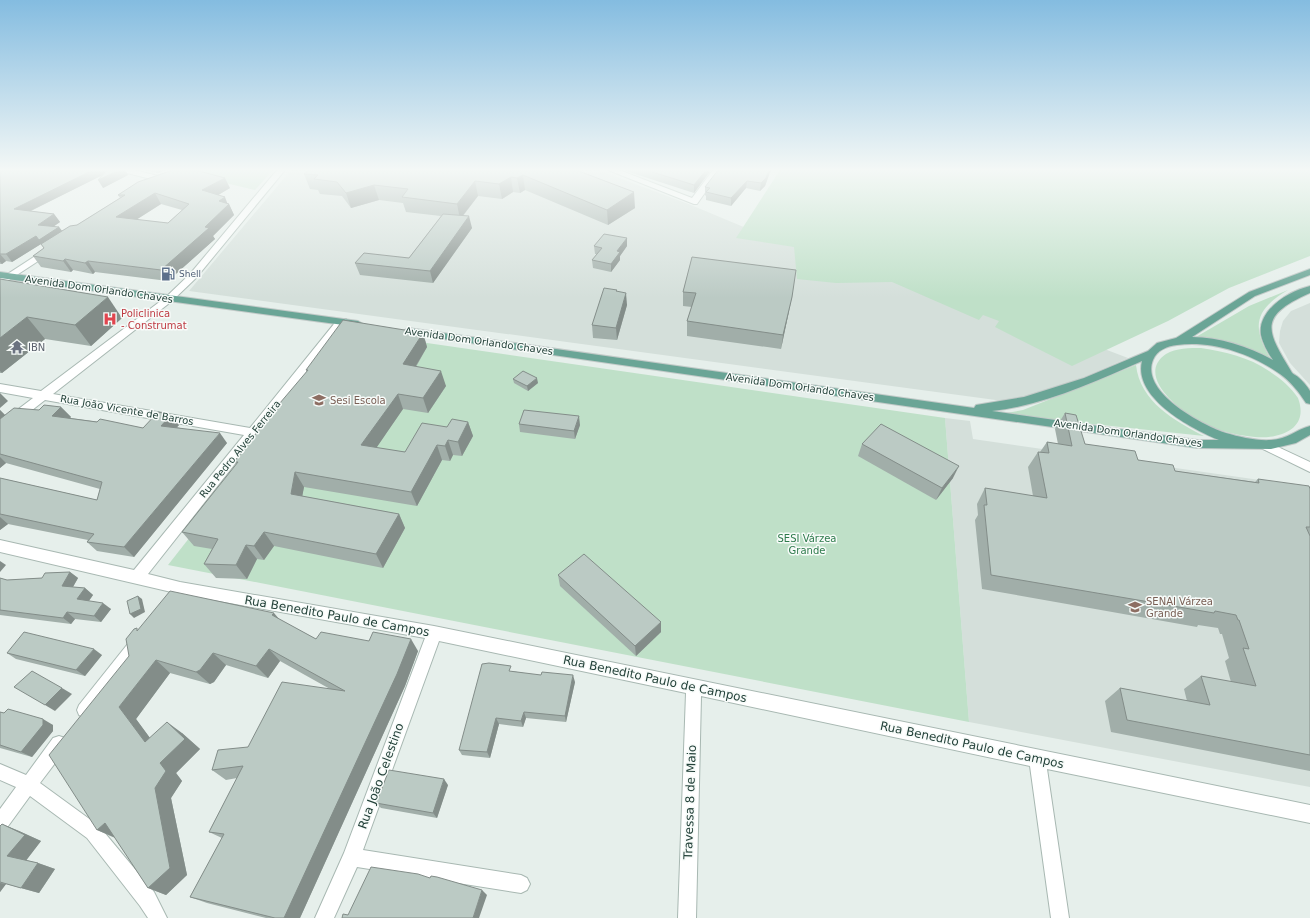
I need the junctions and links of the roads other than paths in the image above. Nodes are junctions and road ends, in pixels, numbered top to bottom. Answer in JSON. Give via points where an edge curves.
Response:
{"nodes":[{"id":1,"x":245,"y":213,"type":"edge"},
{"id":2,"x":54,"y":247,"type":"edge"},
{"id":3,"x":1310,"y":272,"type":"edge"},
{"id":4,"x":4,"y":276,"type":"edge"},
{"id":5,"x":0,"y":283,"type":"edge"},
{"id":6,"x":1310,"y":289,"type":"edge"},
{"id":7,"x":169,"y":300,"type":"junction"},
{"id":8,"x":342,"y":321,"type":"junction"},
{"id":9,"x":372,"y":326,"type":"edge"},
{"id":10,"x":395,"y":329,"type":"edge"},
{"id":11,"x":1179,"y":341,"type":"junction"},
{"id":12,"x":1150,"y":354,"type":"junction"},
{"id":13,"x":1292,"y":378,"type":"junction"},
{"id":14,"x":0,"y":388,"type":"edge"},
{"id":15,"x":44,"y":395,"type":"junction"},
{"id":16,"x":1309,"y":396,"type":"edge"},
{"id":17,"x":956,"y":409,"type":"junction"},
{"id":18,"x":0,"y":429,"type":"edge"},
{"id":19,"x":1310,"y":430,"type":"edge"},
{"id":20,"x":254,"y":432,"type":"junction"},
{"id":21,"x":1251,"y":444,"type":"junction"},
{"id":22,"x":1265,"y":445,"type":"junction"},
{"id":23,"x":1310,"y":467,"type":"edge"},
{"id":24,"x":0,"y":546,"type":"edge"},
{"id":25,"x":137,"y":577,"type":"junction"},
{"id":26,"x":180,"y":588,"type":"junction"},
{"id":27,"x":170,"y":601,"type":"edge"},
{"id":28,"x":146,"y":632,"type":"edge"},
{"id":29,"x":434,"y":633,"type":"junction"},
{"id":30,"x":694,"y":687,"type":"junction"},
{"id":31,"x":77,"y":721,"type":"edge"},
{"id":32,"x":67,"y":733,"type":"edge"},
{"id":33,"x":1037,"y":759,"type":"junction"},
{"id":34,"x":0,"y":772,"type":"edge"},
{"id":35,"x":28,"y":784,"type":"junction"},
{"id":36,"x":1310,"y":814,"type":"edge"},
{"id":37,"x":0,"y":823,"type":"edge"},
{"id":38,"x":352,"y":857,"type":"junction"},
{"id":39,"x":521,"y":884,"type":"dead end"},
{"id":40,"x":158,"y":918,"type":"edge"},
{"id":41,"x":324,"y":918,"type":"edge"},
{"id":42,"x":687,"y":918,"type":"edge"},
{"id":43,"x":1060,"y":918,"type":"edge"}],
"edges":[{"from":1,"to":7,"type":"street","via":[[193,276]]},
{"from":2,"to":4,"type":"street"},
{"from":3,"to":11,"type":"main road","via":[[1252,294]]},
{"from":4,"to":5,"type":"street"},
{"from":4,"to":7,"type":"main road","name":"Avenida Dom Orlando Chaves"},
{"from":6,"to":13,"type":"main road","via":[[1287,300],[1269,316],[1266,329],[1270,345]]},
{"from":7,"to":8,"type":"main road","name":"Avenida Dom Orlando Chaves"},
{"from":7,"to":15,"type":"street"},
{"from":8,"to":9,"type":"main road","name":"Avenida Dom Orlando Chaves"},
{"from":8,"to":20,"type":"street","name":"Rua Pedro Alves Ferreira"},
{"from":10,"to":17,"type":"main road","name":"Avenida Dom Orlando Chaves"},
{"from":11,"to":12,"type":"main road","name":"Avenida Dom Orlando Chaves","via":[[1162,345]]},
{"from":11,"to":13,"type":"main road","via":[[1224,344],[1272,364]]},
{"from":12,"to":17,"type":"main road","name":"Avenida Dom Orlando Chaves","via":[[1073,387],[1017,404]]},
{"from":12,"to":21,"type":"main road","via":[[1145,366],[1148,381],[1159,398],[1178,414],[1204,429]]},
{"from":13,"to":16,"type":"main road"},
{"from":14,"to":15,"type":"street","name":"Rua João Vicente de Barros"},
{"from":15,"to":18,"type":"street"},
{"from":15,"to":20,"type":"street","name":"Rua João Vicente de Barros"},
{"from":17,"to":21,"type":"main road","name":"Avenida Dom Orlando Chaves","via":[[1197,444]]},
{"from":19,"to":22,"type":"main road","via":[[1302,437],[1287,443]]},
{"from":20,"to":25,"type":"street","name":"Rua Pedro Alves Ferreira"},
{"from":21,"to":22,"type":"main road"},
{"from":22,"to":23,"type":"street"},
{"from":24,"to":25,"type":"street","name":"Rua Benedito Paulo de Campos"},
{"from":25,"to":26,"type":"street","name":"Rua Benedito Paulo de Campos"},
{"from":26,"to":27,"type":"street"},
{"from":26,"to":29,"type":"street","name":"Rua Benedito Paulo de Campos"},
{"from":28,"to":31,"type":"street"},
{"from":29,"to":30,"type":"street","name":"Rua Benedito Paulo de Campos"},
{"from":29,"to":38,"type":"street","name":"Rua João Celestino"},
{"from":30,"to":33,"type":"street","name":"Rua Benedito Paulo de Campos"},
{"from":30,"to":42,"type":"street","name":"Travessa 8 de Maio"},
{"from":32,"to":35,"type":"street"},
{"from":33,"to":36,"type":"street","name":"Rua Benedito Paulo de Campos"},
{"from":33,"to":43,"type":"street"},
{"from":34,"to":35,"type":"street"},
{"from":35,"to":37,"type":"street"},
{"from":35,"to":40,"type":"street","via":[[93,832],[147,900]]},
{"from":38,"to":39,"type":"street"},
{"from":38,"to":41,"type":"street","name":"Rua João Celestino"}]}
